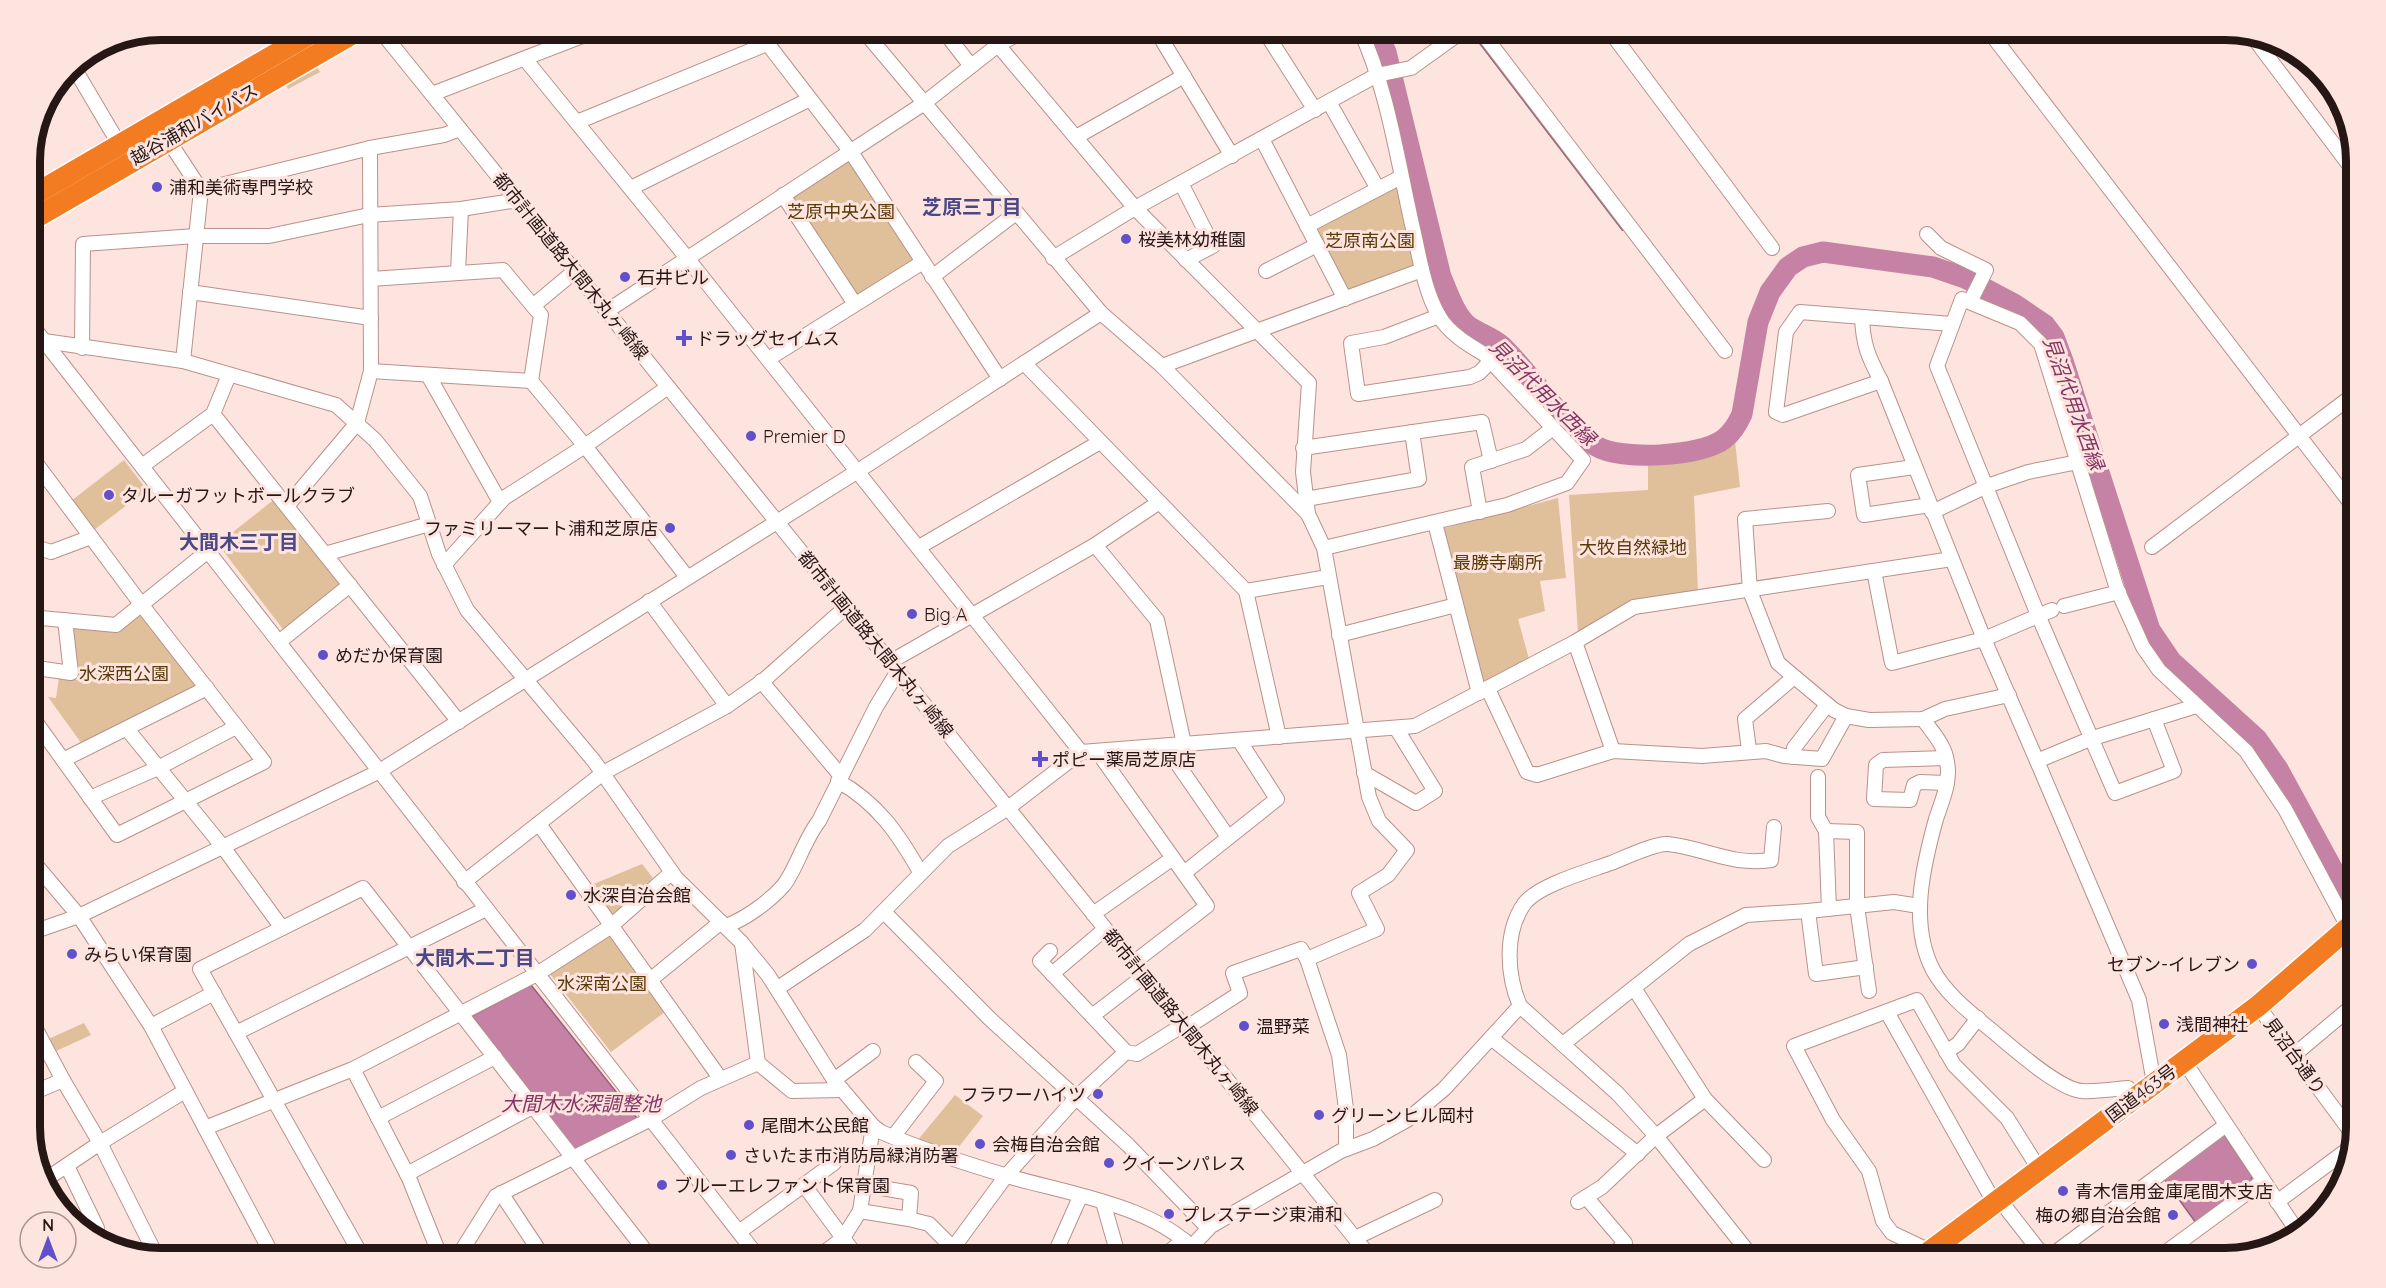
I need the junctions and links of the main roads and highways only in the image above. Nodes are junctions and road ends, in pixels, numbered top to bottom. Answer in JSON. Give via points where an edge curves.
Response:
{"nodes":[{"id":1,"x":298,"y":41,"type":"edge"},
{"id":2,"x":340,"y":41,"type":"edge"},
{"id":3,"x":41,"y":190,"type":"edge"},
{"id":4,"x":41,"y":215,"type":"edge"},
{"id":5,"x":2346,"y":935,"type":"edge"},
{"id":6,"x":1933,"y":1248,"type":"edge"}],
"edges":[{"from":1,"to":3,"type":"highway","name":"越谷浦和バイパス"},
{"from":2,"to":4,"type":"highway","name":"越谷浦和バイパス"},
{"from":5,"to":6,"type":"highway","name":"国道463号"}]}
